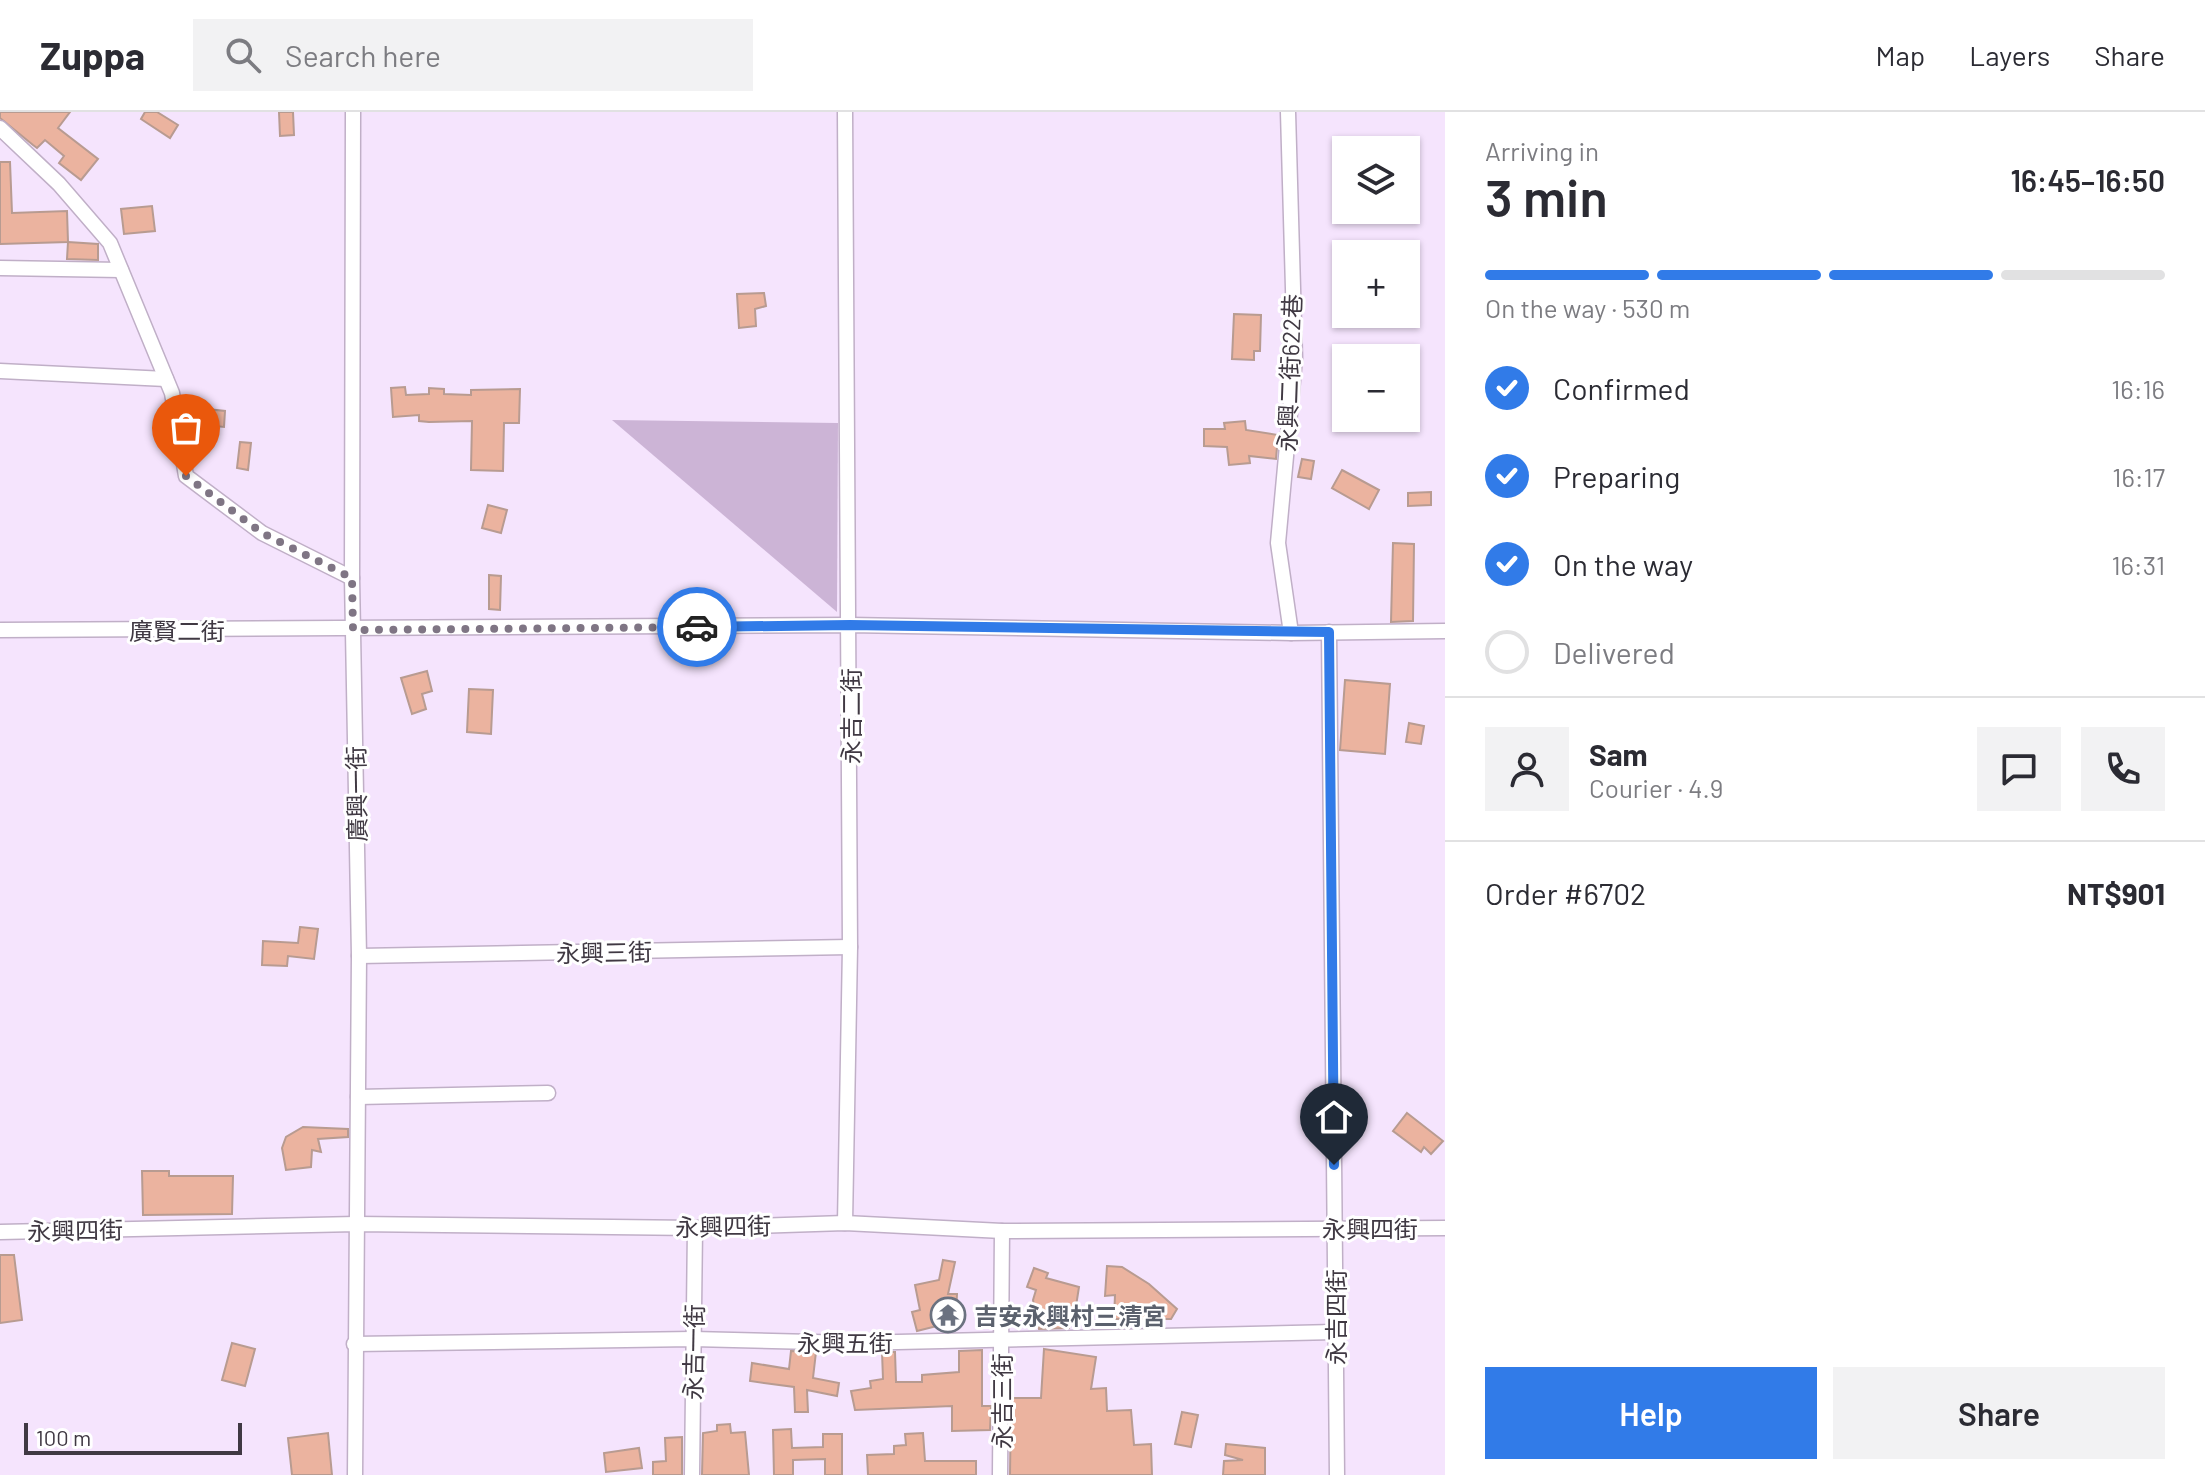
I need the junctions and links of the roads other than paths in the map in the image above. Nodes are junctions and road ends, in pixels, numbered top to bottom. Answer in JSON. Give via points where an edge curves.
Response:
{"nodes":[{"id":1,"x":353,"y":112,"type":"edge"},
{"id":2,"x":845,"y":112,"type":"edge"},
{"id":3,"x":1288,"y":112,"type":"edge"},
{"id":4,"x":0,"y":128,"type":"edge"},
{"id":5,"x":0,"y":268,"type":"edge"},
{"id":6,"x":121,"y":270,"type":"junction"},
{"id":7,"x":0,"y":282,"type":"edge"},
{"id":8,"x":0,"y":371,"type":"edge"},
{"id":9,"x":166,"y":379,"type":"junction"},
{"id":10,"x":352,"y":578,"type":"junction"},
{"id":11,"x":850,"y":625,"type":"junction"},
{"id":12,"x":0,"y":630,"type":"edge"},
{"id":13,"x":353,"y":630,"type":"junction"},
{"id":14,"x":1445,"y":631,"type":"edge"},
{"id":15,"x":1329,"y":632,"type":"junction"},
{"id":16,"x":1291,"y":633,"type":"junction"},
{"id":17,"x":850,"y":947,"type":"junction"},
{"id":18,"x":359,"y":956,"type":"junction"},
{"id":19,"x":548,"y":1093,"type":"dead end"},
{"id":20,"x":358,"y":1097,"type":"junction"},
{"id":21,"x":845,"y":1223,"type":"junction"},
{"id":22,"x":356,"y":1224,"type":"junction"},
{"id":23,"x":695,"y":1228,"type":"junction"},
{"id":24,"x":1335,"y":1228,"type":"junction"},
{"id":25,"x":1445,"y":1228,"type":"edge"},
{"id":26,"x":1002,"y":1231,"type":"junction"},
{"id":27,"x":0,"y":1232,"type":"edge"},
{"id":28,"x":1335,"y":1332,"type":"junction"},
{"id":29,"x":693,"y":1339,"type":"junction"},
{"id":30,"x":1001,"y":1340,"type":"junction"},
{"id":31,"x":354,"y":1344,"type":"junction"},
{"id":32,"x":355,"y":1475,"type":"edge"},
{"id":33,"x":692,"y":1475,"type":"edge"},
{"id":34,"x":1000,"y":1475,"type":"edge"},
{"id":35,"x":1337,"y":1475,"type":"edge"}],
"edges":[{"from":1,"to":10,"type":"street","name":"廣興一街"},
{"from":2,"to":11,"type":"street","name":"永吉二街"},
{"from":3,"to":16,"type":"street","name":"永興二街622巷","via":[[1295,359],[1278,543]]},
{"from":4,"to":6,"type":"street","via":[[110,243]]},
{"from":5,"to":6,"type":"street"},
{"from":5,"to":7,"type":"street"},
{"from":6,"to":9,"type":"street"},
{"from":8,"to":9,"type":"street"},
{"from":9,"to":10,"type":"street","via":[[186,476],[262,533]]},
{"from":10,"to":13,"type":"street","name":"廣興一街"},
{"from":11,"to":13,"type":"street","name":"廣賢二街"},
{"from":11,"to":16,"type":"street","name":"廣賢二街"},
{"from":11,"to":17,"type":"street","name":"永吉二街"},
{"from":12,"to":13,"type":"street","name":"廣賢二街"},
{"from":13,"to":18,"type":"street","name":"廣興一街"},
{"from":14,"to":15,"type":"street","name":"廣賢二街"},
{"from":15,"to":16,"type":"street","name":"廣賢二街"},
{"from":15,"to":24,"type":"street","name":"永吉四街"},
{"from":17,"to":18,"type":"street","name":"永興三街"},
{"from":17,"to":21,"type":"street","name":"永吉二街"},
{"from":18,"to":20,"type":"street","name":"廣興一街"},
{"from":19,"to":20,"type":"street"},
{"from":20,"to":22,"type":"street","name":"廣興一街"},
{"from":21,"to":23,"type":"street","name":"永興四街"},
{"from":21,"to":26,"type":"street","name":"永興四街"},
{"from":22,"to":23,"type":"street","name":"永興四街"},
{"from":22,"to":27,"type":"street","name":"永興四街"},
{"from":22,"to":31,"type":"street","name":"廣興一街"},
{"from":23,"to":29,"type":"street","name":"永吉一街"},
{"from":24,"to":25,"type":"street","name":"永興四街"},
{"from":24,"to":26,"type":"street","name":"永興四街"},
{"from":24,"to":28,"type":"street","name":"永吉四街"},
{"from":26,"to":30,"type":"street","name":"永吉三街"},
{"from":28,"to":30,"type":"street","name":"永興五街"},
{"from":28,"to":35,"type":"street","name":"永吉四街"},
{"from":29,"to":30,"type":"street","name":"永興五街"},
{"from":29,"to":31,"type":"street","name":"永興五街"},
{"from":29,"to":33,"type":"street","name":"永吉一街"},
{"from":30,"to":34,"type":"street","name":"永吉三街"},
{"from":31,"to":32,"type":"street","name":"廣興一街"}]}
